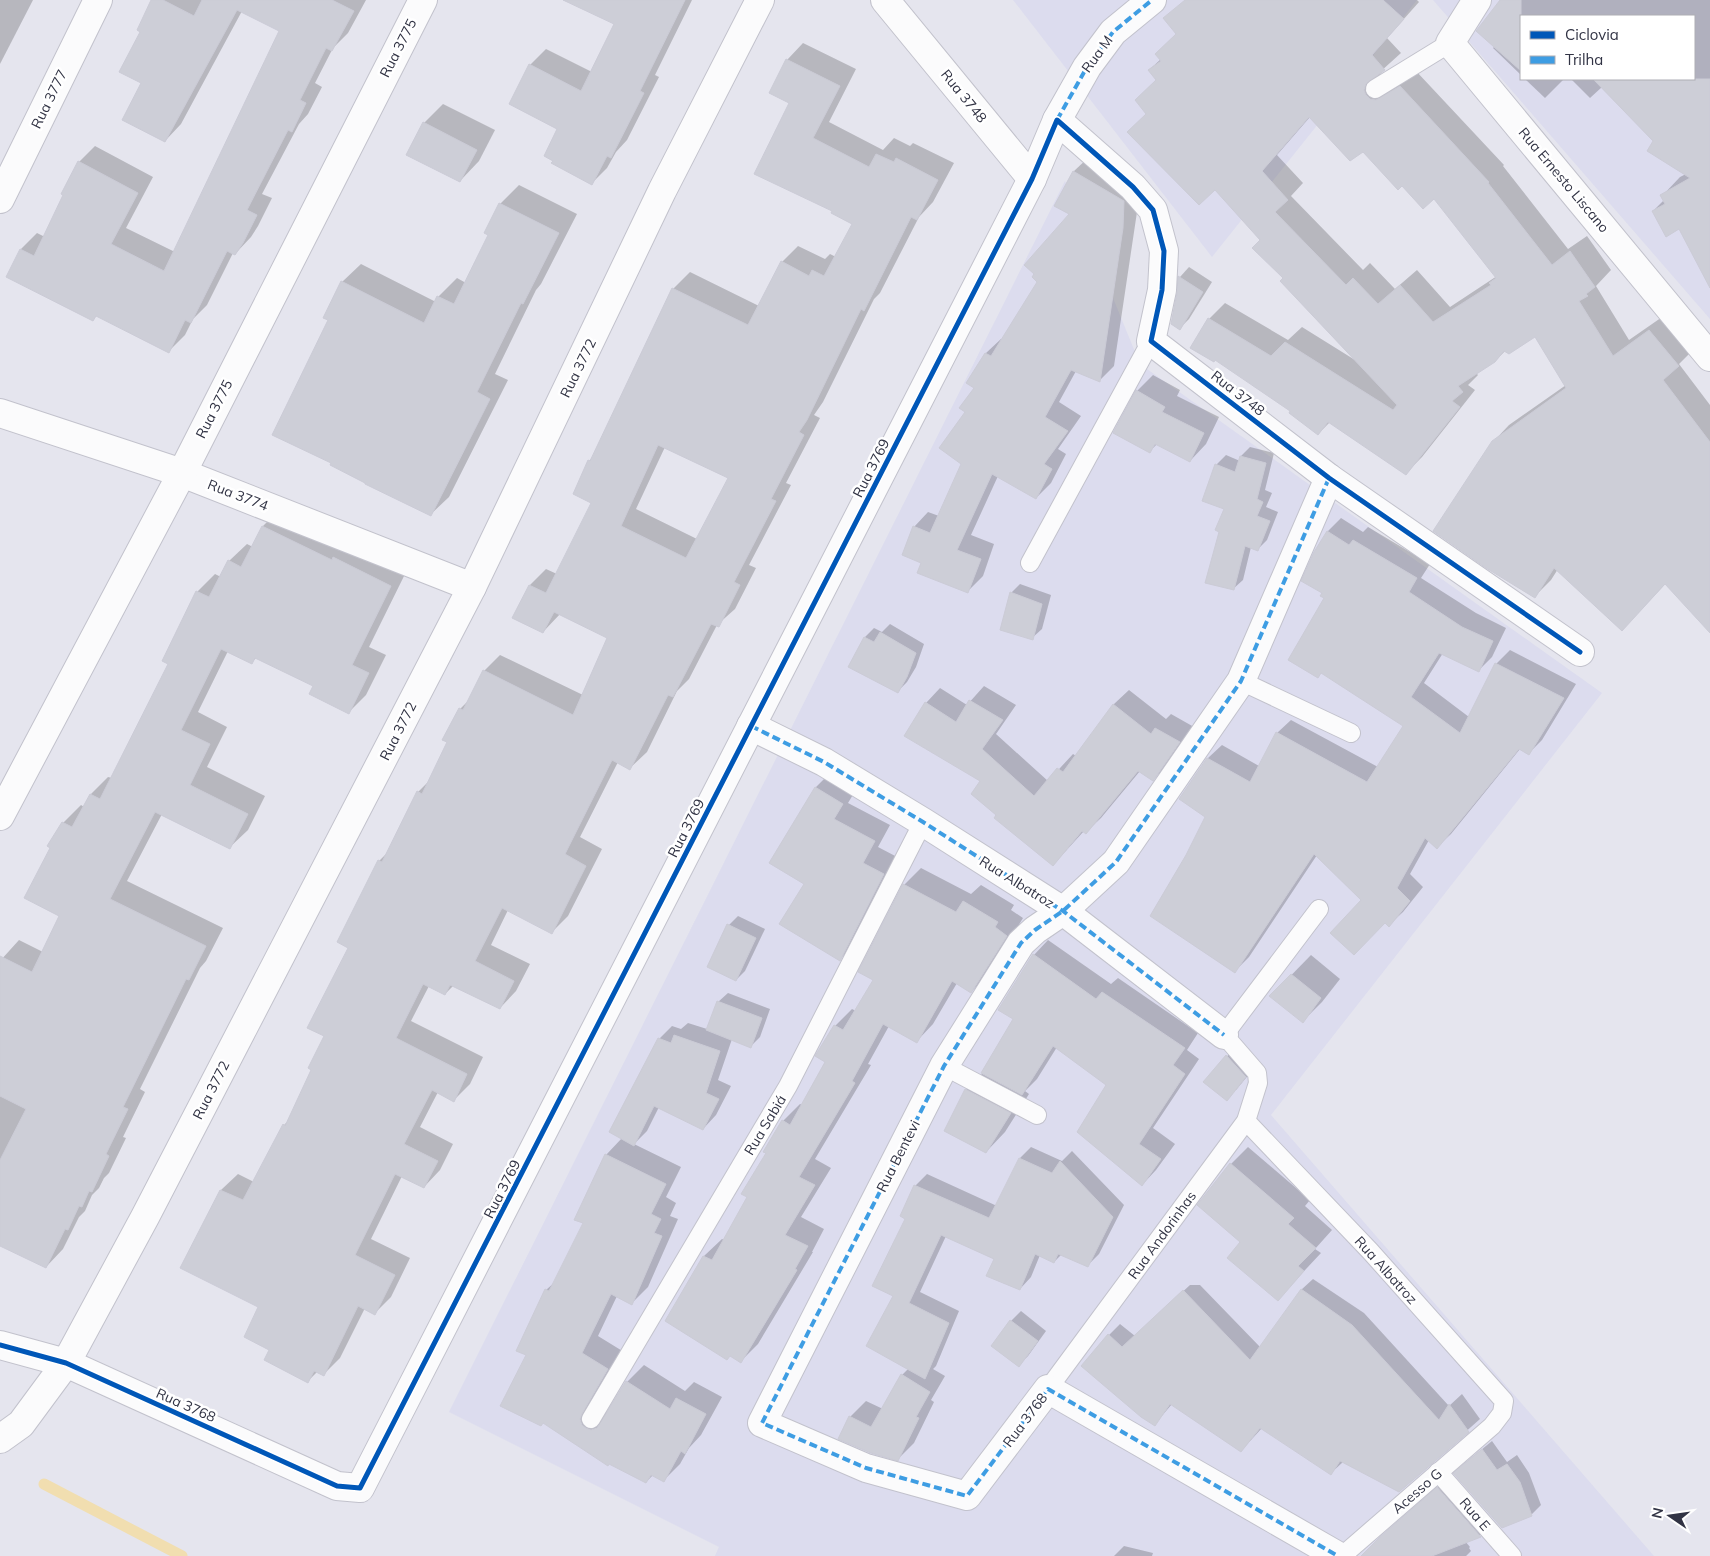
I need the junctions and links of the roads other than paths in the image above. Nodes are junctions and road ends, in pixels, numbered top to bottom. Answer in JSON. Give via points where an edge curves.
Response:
{"nodes":[{"id":1,"x":98,"y":0,"type":"edge"},
{"id":2,"x":423,"y":0,"type":"edge"},
{"id":3,"x":760,"y":0,"type":"edge"},
{"id":4,"x":885,"y":0,"type":"edge"},
{"id":5,"x":1152,"y":0,"type":"edge"},
{"id":6,"x":1477,"y":0,"type":"edge"},
{"id":7,"x":1450,"y":43,"type":"junction"},
{"id":8,"x":1375,"y":88,"type":"dead end"},
{"id":9,"x":1057,"y":120,"type":"junction"},
{"id":10,"x":1032,"y":179,"type":"junction"},
{"id":11,"x":0,"y":199,"type":"edge"},
{"id":12,"x":1151,"y":341,"type":"junction"},
{"id":13,"x":1710,"y":357,"type":"edge"},
{"id":14,"x":0,"y":413,"type":"edge"},
{"id":15,"x":182,"y":472,"type":"junction"},
{"id":16,"x":1329,"y":478,"type":"junction"},
{"id":17,"x":1030,"y":563,"type":"dead end"},
{"id":18,"x":472,"y":587,"type":"junction"},
{"id":19,"x":1580,"y":652,"type":"dead end"},
{"id":20,"x":1240,"y":680,"type":"junction"},
{"id":21,"x":751,"y":726,"type":"junction"},
{"id":22,"x":1351,"y":733,"type":"dead end"},
{"id":23,"x":0,"y":816,"type":"edge"},
{"id":24,"x":923,"y":822,"type":"junction"},
{"id":25,"x":1319,"y":909,"type":"dead end"},
{"id":26,"x":1063,"y":911,"type":"junction"},
{"id":27,"x":1224,"y":1035,"type":"junction"},
{"id":28,"x":944,"y":1066,"type":"junction"},
{"id":29,"x":1257,"y":1073,"type":"joint"},
{"id":30,"x":1037,"y":1115,"type":"dead end"},
{"id":31,"x":1246,"y":1121,"type":"junction"},
{"id":32,"x":0,"y":1344,"type":"edge"},
{"id":33,"x":66,"y":1363,"type":"junction"},
{"id":34,"x":1048,"y":1389,"type":"junction"},
{"id":35,"x":591,"y":1419,"type":"dead end"},
{"id":36,"x":762,"y":1423,"type":"joint"},
{"id":37,"x":1492,"y":1426,"type":"joint"},
{"id":38,"x":0,"y":1439,"type":"edge"},
{"id":39,"x":1438,"y":1472,"type":"junction"},
{"id":40,"x":360,"y":1488,"type":"joint"},
{"id":41,"x":1340,"y":1556,"type":"edge"},
{"id":42,"x":1512,"y":1556,"type":"edge"}],
"edges":[{"from":1,"to":11,"type":"street","name":"Rua 3777"},
{"from":2,"to":15,"type":"street","name":"Rua 3775"},
{"from":3,"to":18,"type":"street","name":"Rua 3772","via":[[662,191]]},
{"from":4,"to":10,"type":"street","name":"Rua 3748"},
{"from":5,"to":9,"type":"street","name":"Rua M","via":[[1113,32],[1086,67]]},
{"from":6,"to":7,"type":"street"},
{"from":7,"to":8,"type":"lane"},
{"from":7,"to":13,"type":"street","name":"Rua Ernesto Liscano"},
{"from":9,"to":10,"type":"street"},
{"from":9,"to":12,"type":"street","via":[[1133,187],[1153,210],[1164,251],[1162,290]]},
{"from":10,"to":21,"type":"street","name":"Rua 3769"},
{"from":12,"to":16,"type":"street","name":"Rua 3748"},
{"from":12,"to":17,"type":"lane"},
{"from":14,"to":15,"type":"street","name":"Rua 3774"},
{"from":15,"to":18,"type":"street","name":"Rua 3774"},
{"from":15,"to":23,"type":"street","name":"Rua 3775"},
{"from":16,"to":19,"type":"street","name":"Rua 3748"},
{"from":16,"to":20,"type":"street","name":"Rua Bentevi"},
{"from":18,"to":33,"type":"street","name":"Rua 3772","via":[[150,1208]]},
{"from":20,"to":22,"type":"lane"},
{"from":20,"to":26,"type":"street","name":"Rua Bentevi","via":[[1116,862]]},
{"from":21,"to":24,"type":"street","name":"Rua Albatroz","via":[[824,762]]},
{"from":21,"to":40,"type":"street","name":"Rua 3769"},
{"from":24,"to":26,"type":"street","name":"Rua Albatroz"},
{"from":24,"to":35,"type":"lane","name":"Rua Sabiá","via":[[788,1086]]},
{"from":25,"to":27,"type":"lane"},
{"from":26,"to":27,"type":"street","name":"Rua Albatroz"},
{"from":26,"to":28,"type":"street","name":"Rua Bentevi","via":[[1021,944]]},
{"from":27,"to":29,"type":"lane","name":"Rua Albatroz"},
{"from":28,"to":30,"type":"lane"},
{"from":28,"to":36,"type":"street","name":"Rua Bentevi"},
{"from":29,"to":31,"type":"lane","name":"Rua Andorinhas","via":[[1258,1084]]},
{"from":31,"to":34,"type":"lane","name":"Rua Andorinhas"},
{"from":31,"to":37,"type":"lane","name":"Rua Albatroz","via":[[1370,1251],[1504,1401],[1502,1413]]},
{"from":32,"to":33,"type":"street","name":"Rua 3768"},
{"from":33,"to":38,"type":"street","name":"Rua 3772","via":[[22,1424]]},
{"from":33,"to":40,"type":"street","name":"Rua 3768","via":[[337,1486]]},
{"from":34,"to":36,"type":"street","name":"Rua 3768","via":[[966,1496],[866,1468]]},
{"from":34,"to":41,"type":"street","name":"Rua 3768"},
{"from":37,"to":39,"type":"lane","name":"Acesso G"},
{"from":39,"to":41,"type":"lane","name":"Acesso G"},
{"from":39,"to":42,"type":"lane","name":"Rua E"}]}
